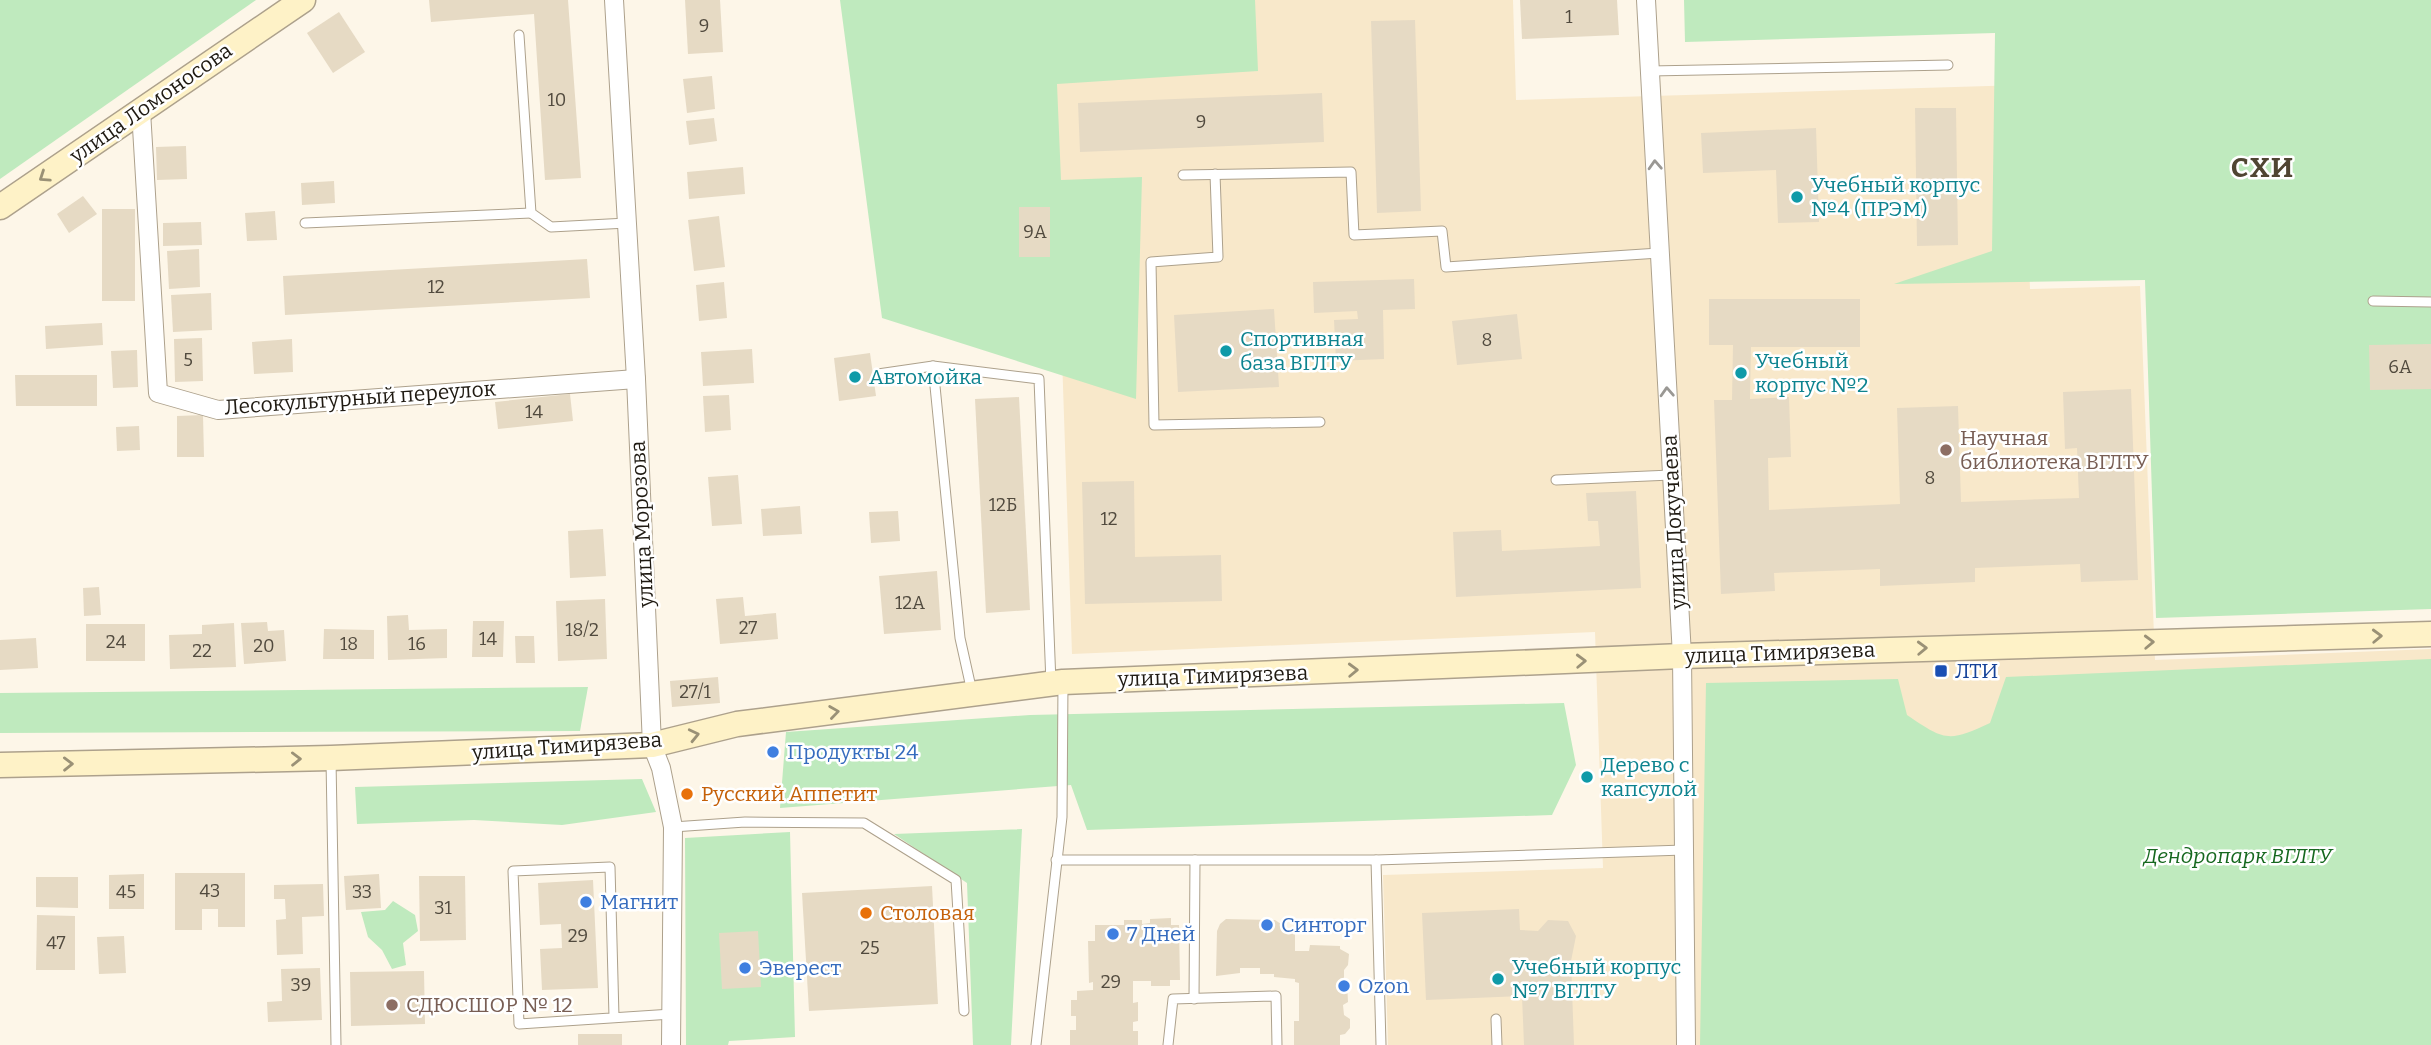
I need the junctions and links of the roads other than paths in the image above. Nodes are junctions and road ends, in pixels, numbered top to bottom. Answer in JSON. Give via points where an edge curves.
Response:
{"nodes":[{"id":1,"x":303,"y":0,"type":"edge"},
{"id":2,"x":614,"y":0,"type":"edge"},
{"id":3,"x":1646,"y":0,"type":"edge"},
{"id":4,"x":519,"y":35,"type":"dead end"},
{"id":5,"x":1948,"y":65,"type":"dead end"},
{"id":6,"x":1650,"y":71,"type":"junction"},
{"id":7,"x":141,"y":111,"type":"junction"},
{"id":8,"x":1215,"y":174,"type":"junction"},
{"id":9,"x":1183,"y":175,"type":"dead end"},
{"id":10,"x":0,"y":207,"type":"edge"},
{"id":11,"x":531,"y":213,"type":"junction"},
{"id":12,"x":305,"y":223,"type":"dead end"},
{"id":13,"x":627,"y":223,"type":"junction"},
{"id":14,"x":1659,"y":253,"type":"junction"},
{"id":15,"x":2373,"y":301,"type":"dead end"},
{"id":16,"x":2431,"y":302,"type":"edge"},
{"id":17,"x":933,"y":366,"type":"junction"},
{"id":18,"x":878,"y":374,"type":"dead end"},
{"id":19,"x":636,"y":379,"type":"junction"},
{"id":20,"x":1320,"y":422,"type":"dead end"},
{"id":21,"x":1671,"y":475,"type":"junction"},
{"id":22,"x":1556,"y":480,"type":"dead end"},
{"id":23,"x":2431,"y":634,"type":"edge"},
{"id":24,"x":1682,"y":656,"type":"junction"},
{"id":25,"x":1057,"y":683,"type":"junction"},
{"id":26,"x":972,"y":694,"type":"junction"},
{"id":27,"x":652,"y":745,"type":"junction"},
{"id":28,"x":331,"y":758,"type":"junction"},
{"id":29,"x":0,"y":765,"type":"edge"},
{"id":30,"x":673,"y":827,"type":"junction"},
{"id":31,"x":1685,"y":850,"type":"junction"},
{"id":32,"x":1056,"y":860,"type":"junction"},
{"id":33,"x":1195,"y":860,"type":"junction"},
{"id":34,"x":1376,"y":860,"type":"junction"},
{"id":35,"x":1194,"y":999,"type":"junction"},
{"id":36,"x":964,"y":1011,"type":"dead end"},
{"id":37,"x":671,"y":1014,"type":"junction"},
{"id":38,"x":614,"y":1017,"type":"junction"},
{"id":39,"x":1496,"y":1019,"type":"dead end"},
{"id":40,"x":336,"y":1045,"type":"edge"},
{"id":41,"x":671,"y":1045,"type":"edge"},
{"id":42,"x":1036,"y":1045,"type":"edge"},
{"id":43,"x":1168,"y":1045,"type":"edge"},
{"id":44,"x":1277,"y":1045,"type":"edge"},
{"id":45,"x":1381,"y":1045,"type":"edge"},
{"id":46,"x":1497,"y":1045,"type":"edge"},
{"id":47,"x":1686,"y":1045,"type":"edge"}],
"edges":[{"from":1,"to":7,"type":"main road","name":"улица Ломоносова"},
{"from":2,"to":13,"type":"street","name":"улица Морозова"},
{"from":3,"to":6,"type":"street","name":"улица Докучаева"},
{"from":4,"to":11,"type":"lane"},
{"from":5,"to":6,"type":"lane"},
{"from":14,"to":6,"type":"street","name":"улица Докучаева","one_way":true},
{"from":7,"to":10,"type":"main road","name":"улица Ломоносова","one_way":true},
{"from":7,"to":19,"type":"street","name":"Лесокультурный переулок","via":[[158,394],[218,410]]},
{"from":8,"to":9,"type":"lane"},
{"from":8,"to":14,"type":"lane","via":[[1351,172],[1354,235],[1442,231],[1446,267]]},
{"from":8,"to":20,"type":"lane","via":[[1218,257],[1150,262],[1154,425]]},
{"from":11,"to":12,"type":"lane"},
{"from":11,"to":13,"type":"lane","via":[[551,227]]},
{"from":13,"to":19,"type":"street","name":"улица Морозова"},
{"from":21,"to":14,"type":"street","name":"улица Докучаева","one_way":true},
{"from":15,"to":16,"type":"lane"},
{"from":17,"to":18,"type":"lane"},
{"from":17,"to":25,"type":"lane","via":[[1039,379]]},
{"from":17,"to":26,"type":"lane","via":[[960,638]]},
{"from":19,"to":27,"type":"street","name":"улица Морозова"},
{"from":21,"to":22,"type":"lane"},
{"from":21,"to":24,"type":"street","name":"улица Докучаева"},
{"from":24,"to":23,"type":"main road","name":"улица Тимирязева","one_way":true},
{"from":25,"to":24,"type":"main road","name":"улица Тимирязева","one_way":true},
{"from":24,"to":31,"type":"street","name":"улица Докучаева"},
{"from":25,"to":26,"type":"main road","name":"улица Тимирязева"},
{"from":25,"to":32,"type":"lane","via":[[1062,817]]},
{"from":27,"to":26,"type":"main road","name":"улица Тимирязева","one_way":true,"via":[[737,724]]},
{"from":27,"to":28,"type":"main road","name":"улица Тимирязева"},
{"from":27,"to":30,"type":"street","name":"улица Морозова"},
{"from":29,"to":28,"type":"main road","name":"улица Тимирязева","one_way":true},
{"from":28,"to":40,"type":"lane"},
{"from":30,"to":36,"type":"lane","via":[[863,823],[956,880]]},
{"from":30,"to":37,"type":"street","name":"улица Морозова"},
{"from":31,"to":34,"type":"lane"},
{"from":31,"to":47,"type":"street","name":"улица Докучаева"},
{"from":32,"to":33,"type":"lane"},
{"from":32,"to":42,"type":"lane"},
{"from":33,"to":34,"type":"lane"},
{"from":33,"to":35,"type":"lane"},
{"from":34,"to":45,"type":"lane"},
{"from":35,"to":43,"type":"lane","via":[[1173,999]]},
{"from":35,"to":44,"type":"lane","via":[[1276,996]]},
{"from":37,"to":38,"type":"lane"},
{"from":37,"to":41,"type":"street","name":"улица Морозова"},
{"from":38,"to":38,"type":"lane","via":[[519,1024],[513,871],[610,867]]},
{"from":39,"to":46,"type":"lane"}]}
